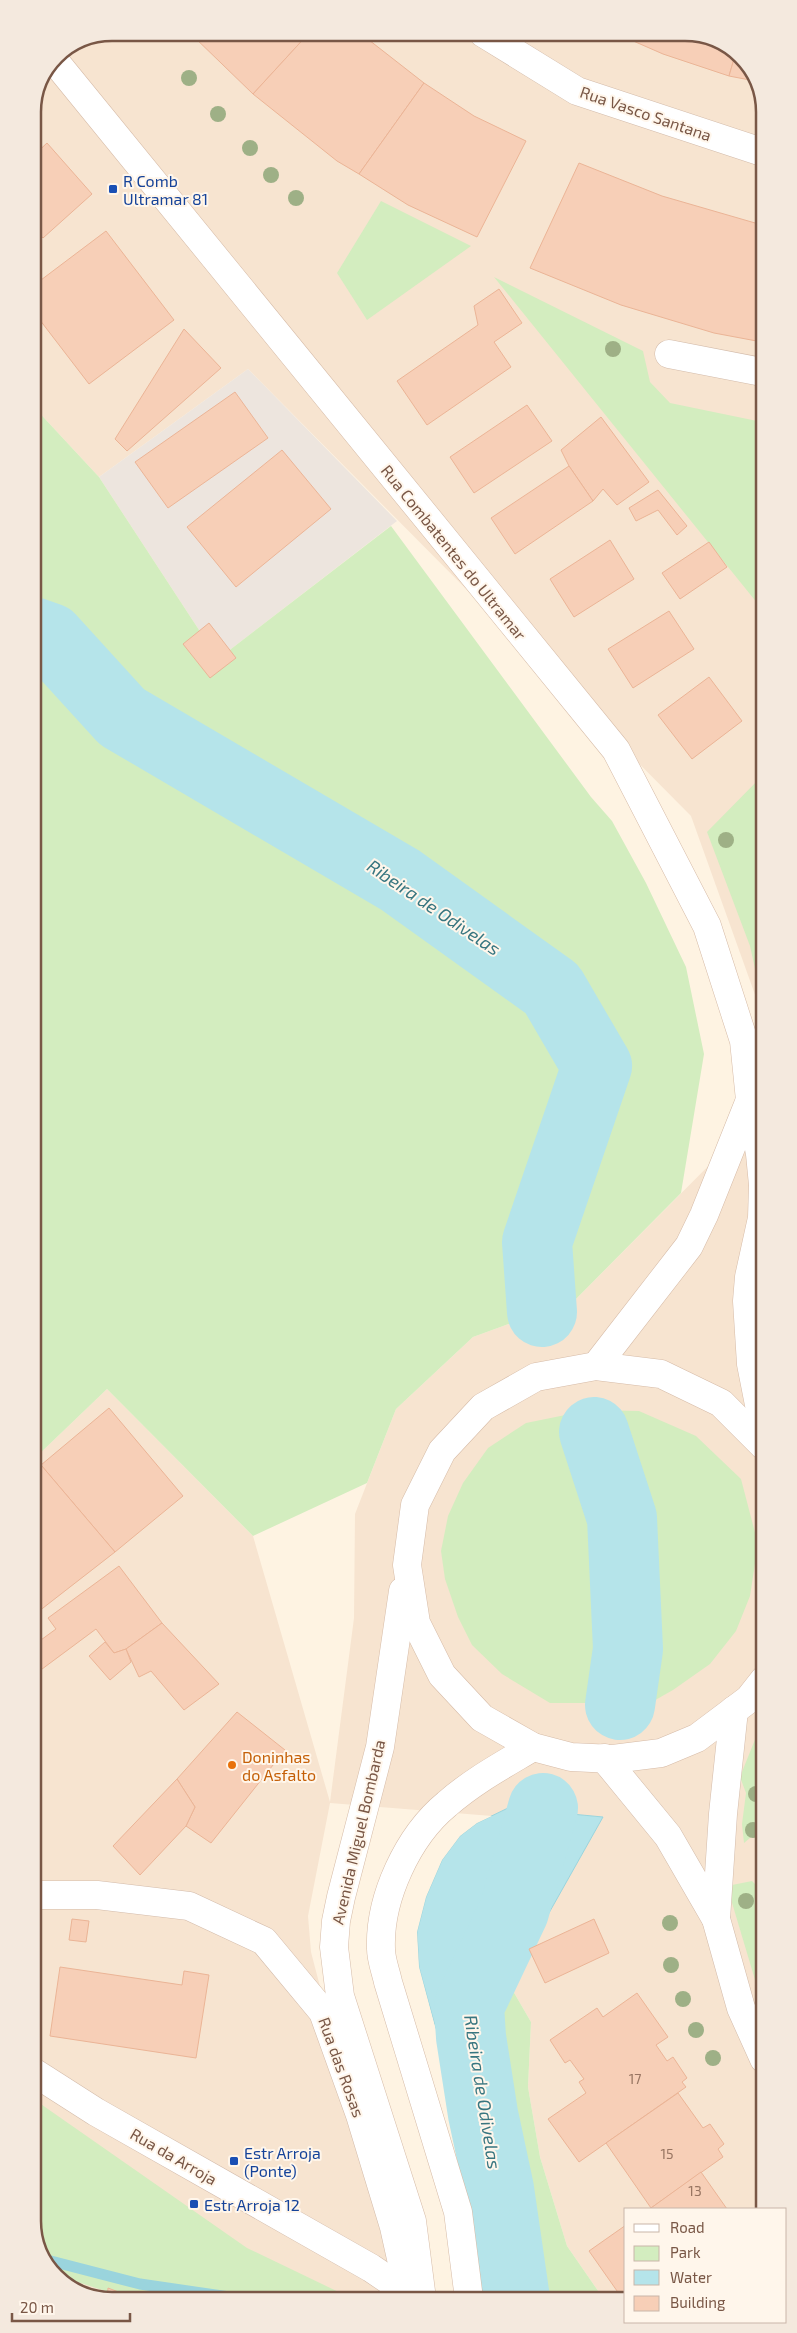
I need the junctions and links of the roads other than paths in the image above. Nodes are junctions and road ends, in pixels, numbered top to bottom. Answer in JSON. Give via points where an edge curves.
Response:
{"nodes":[{"id":1,"x":496,"y":41,"type":"edge"},
{"id":2,"x":59,"y":66,"type":"edge"},
{"id":3,"x":756,"y":150,"type":"edge"},
{"id":4,"x":669,"y":354,"type":"dead end"},
{"id":5,"x":756,"y":371,"type":"edge"},
{"id":6,"x":750,"y":1100,"type":"junction"},
{"id":7,"x":756,"y":1132,"type":"edge"},
{"id":8,"x":756,"y":1246,"type":"edge"},
{"id":9,"x":596,"y":1366,"type":"junction"},
{"id":10,"x":756,"y":1389,"type":"edge"},
{"id":11,"x":756,"y":1438,"type":"edge"},
{"id":12,"x":407,"y":1565,"type":"junction"},
{"id":13,"x":756,"y":1690,"type":"edge"},
{"id":14,"x":734,"y":1710,"type":"junction"},
{"id":15,"x":533,"y":1747,"type":"junction"},
{"id":16,"x":604,"y":1758,"type":"junction"},
{"id":17,"x":41,"y":1895,"type":"edge"},
{"id":18,"x":716,"y":1919,"type":"junction"},
{"id":19,"x":756,"y":2040,"type":"edge"},
{"id":20,"x":41,"y":2078,"type":"edge"},
{"id":21,"x":406,"y":2292,"type":"edge"},
{"id":22,"x":413,"y":2292,"type":"edge"},
{"id":23,"x":415,"y":2292,"type":"edge"},
{"id":24,"x":468,"y":2292,"type":"edge"}],
"edges":[{"from":1,"to":3,"type":"main road","name":"Rua Vasco Santana","via":[[577,91]]},
{"from":2,"to":6,"type":"main road","name":"Rua Combatentes do Ultramar","via":[[616,750],[708,926],[744,1041]]},
{"from":4,"to":5,"type":"main road"},
{"from":6,"to":7,"type":"main road","name":"Rua Combatentes do Ultramar"},
{"from":6,"to":9,"type":"main road","name":"Rua Combatentes do Ultramar","via":[[689,1246]]},
{"from":8,"to":10,"type":"main road","name":"Rua Combatentes do Ultramar","via":[[747,1301]]},
{"from":9,"to":11,"type":"main road","name":"Avenida Miguel Bombarda","via":[[661,1374],[721,1403]]},
{"from":9,"to":12,"type":"main road","name":"Avenida Miguel Bombarda","via":[[536,1377],[484,1407],[448,1444],[415,1505]]},
{"from":12,"to":15,"type":"main road","via":[[416,1623],[442,1675],[482,1718]]},
{"from":12,"to":23,"type":"main road","name":"Avenida Miguel Bombarda","via":[[380,1747],[336,1921],[334,1947],[340,1996],[412,2221]]},
{"from":13,"to":14,"type":"main road"},
{"from":14,"to":16,"type":"main road","via":[[697,1738],[661,1752]]},
{"from":14,"to":18,"type":"main road"},
{"from":15,"to":16,"type":"main road","via":[[571,1757]]},
{"from":15,"to":24,"type":"main road","via":[[472,1784],[438,1812],[406,1856],[390,1886],[383,1916],[381,1950],[388,1982],[458,2212]]},
{"from":16,"to":18,"type":"main road","via":[[668,1836]]},
{"from":17,"to":22,"type":"main road","name":"Rua das Rosas","via":[[98,1895],[189,1906],[264,1941],[323,2012],[363,2125]]},
{"from":18,"to":19,"type":"main road","via":[[742,2008]]},
{"from":20,"to":21,"type":"main road","name":"Rua da Arroja","via":[[371,2268]]}]}
